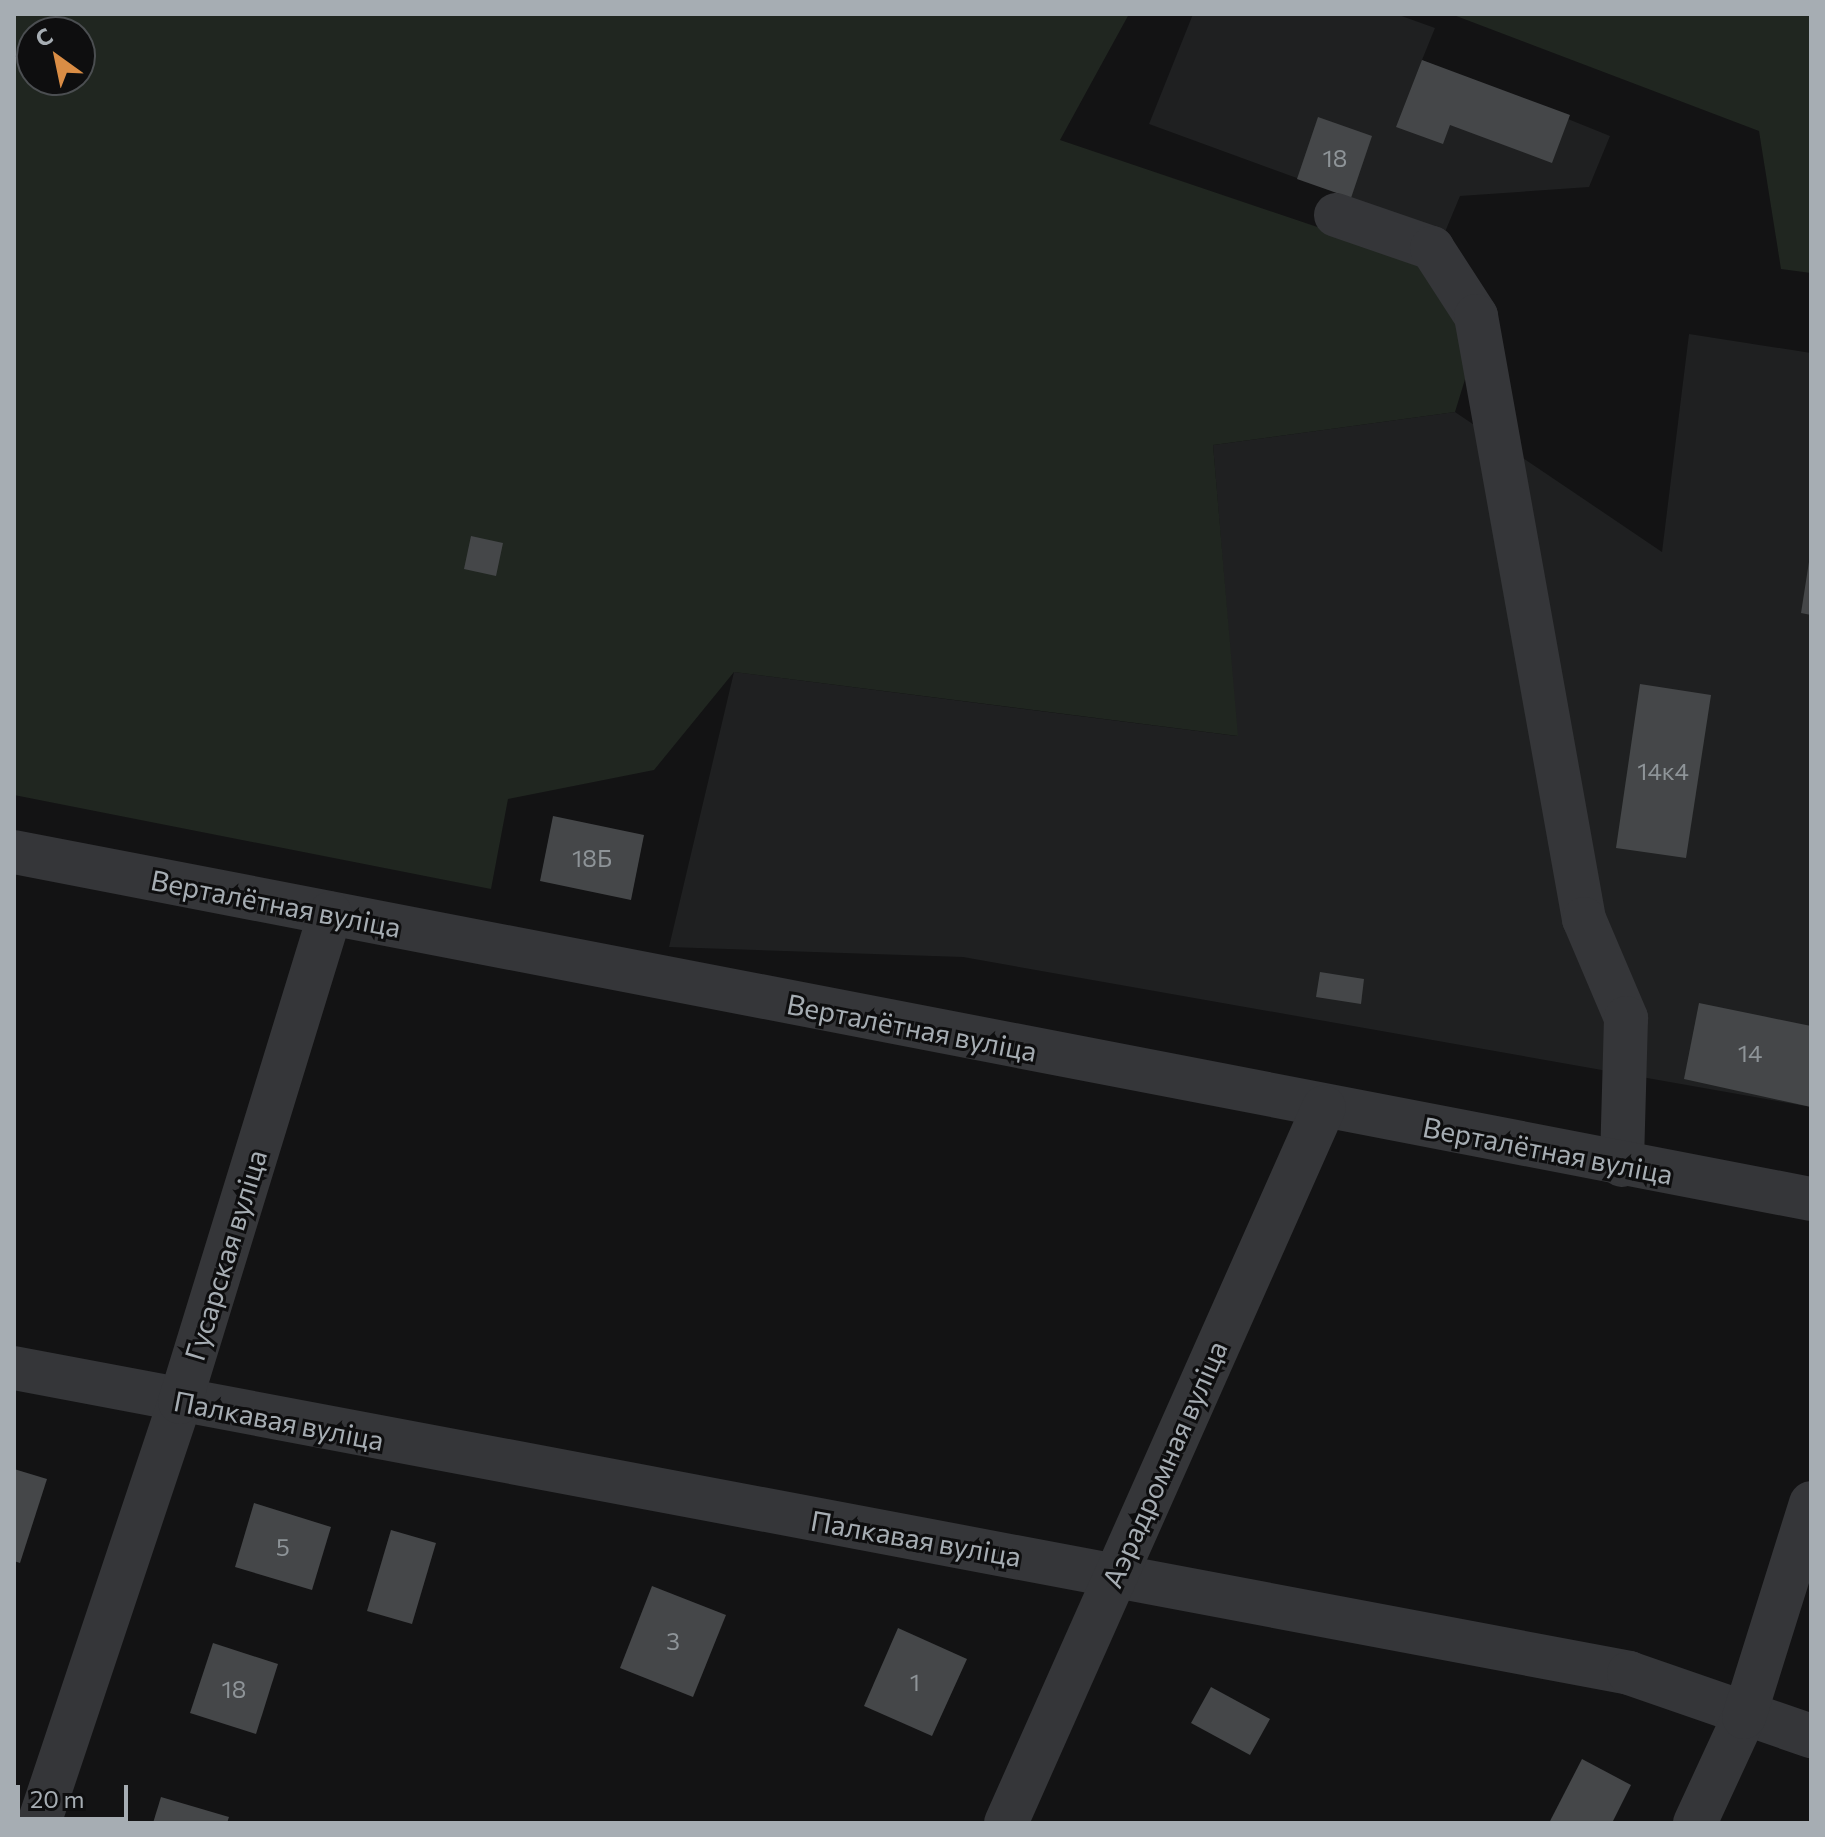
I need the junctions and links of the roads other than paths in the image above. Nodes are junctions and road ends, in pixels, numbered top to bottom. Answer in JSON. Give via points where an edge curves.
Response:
{"nodes":[{"id":1,"x":1336,"y":215,"type":"dead end"},
{"id":2,"x":14,"y":852,"type":"edge"},
{"id":3,"x":330,"y":914,"type":"junction"},
{"id":4,"x":1324,"y":1107,"type":"junction"},
{"id":5,"x":1622,"y":1165,"type":"junction"},
{"id":6,"x":1811,"y":1199,"type":"edge"},
{"id":7,"x":14,"y":1368,"type":"edge"},
{"id":8,"x":180,"y":1402,"type":"junction"},
{"id":9,"x":1811,"y":1503,"type":"edge"},
{"id":10,"x":1114,"y":1575,"type":"junction"},
{"id":11,"x":1744,"y":1717,"type":"junction"},
{"id":12,"x":1811,"y":1736,"type":"edge"},
{"id":13,"x":39,"y":1823,"type":"edge"},
{"id":14,"x":1006,"y":1823,"type":"edge"},
{"id":15,"x":1695,"y":1823,"type":"edge"}],
"edges":[{"from":1,"to":5,"type":"street","via":[[1432,248],[1476,316],[1584,919],[1626,1018]]},
{"from":2,"to":3,"type":"street","name":"Верталётная вуліца"},
{"from":3,"to":4,"type":"street","name":"Верталётная вуліца"},
{"from":3,"to":8,"type":"street","name":"Гусарская вуліца"},
{"from":4,"to":5,"type":"street","name":"Верталётная вуліца"},
{"from":4,"to":10,"type":"street","name":"Аэрадромная вуліца"},
{"from":5,"to":6,"type":"street","name":"Верталётная вуліца"},
{"from":7,"to":8,"type":"street","name":"Палкавая вуліца"},
{"from":8,"to":10,"type":"street","name":"Палкавая вуліца"},
{"from":8,"to":13,"type":"street","name":"Гусарская вуліца"},
{"from":9,"to":11,"type":"street"},
{"from":10,"to":11,"type":"street","name":"Палкавая вуліца","via":[[1629,1673]]},
{"from":10,"to":14,"type":"street","name":"Аэрадромная вуліца"},
{"from":11,"to":12,"type":"street","name":"Палкавая вуліца"},
{"from":11,"to":15,"type":"street"}]}
